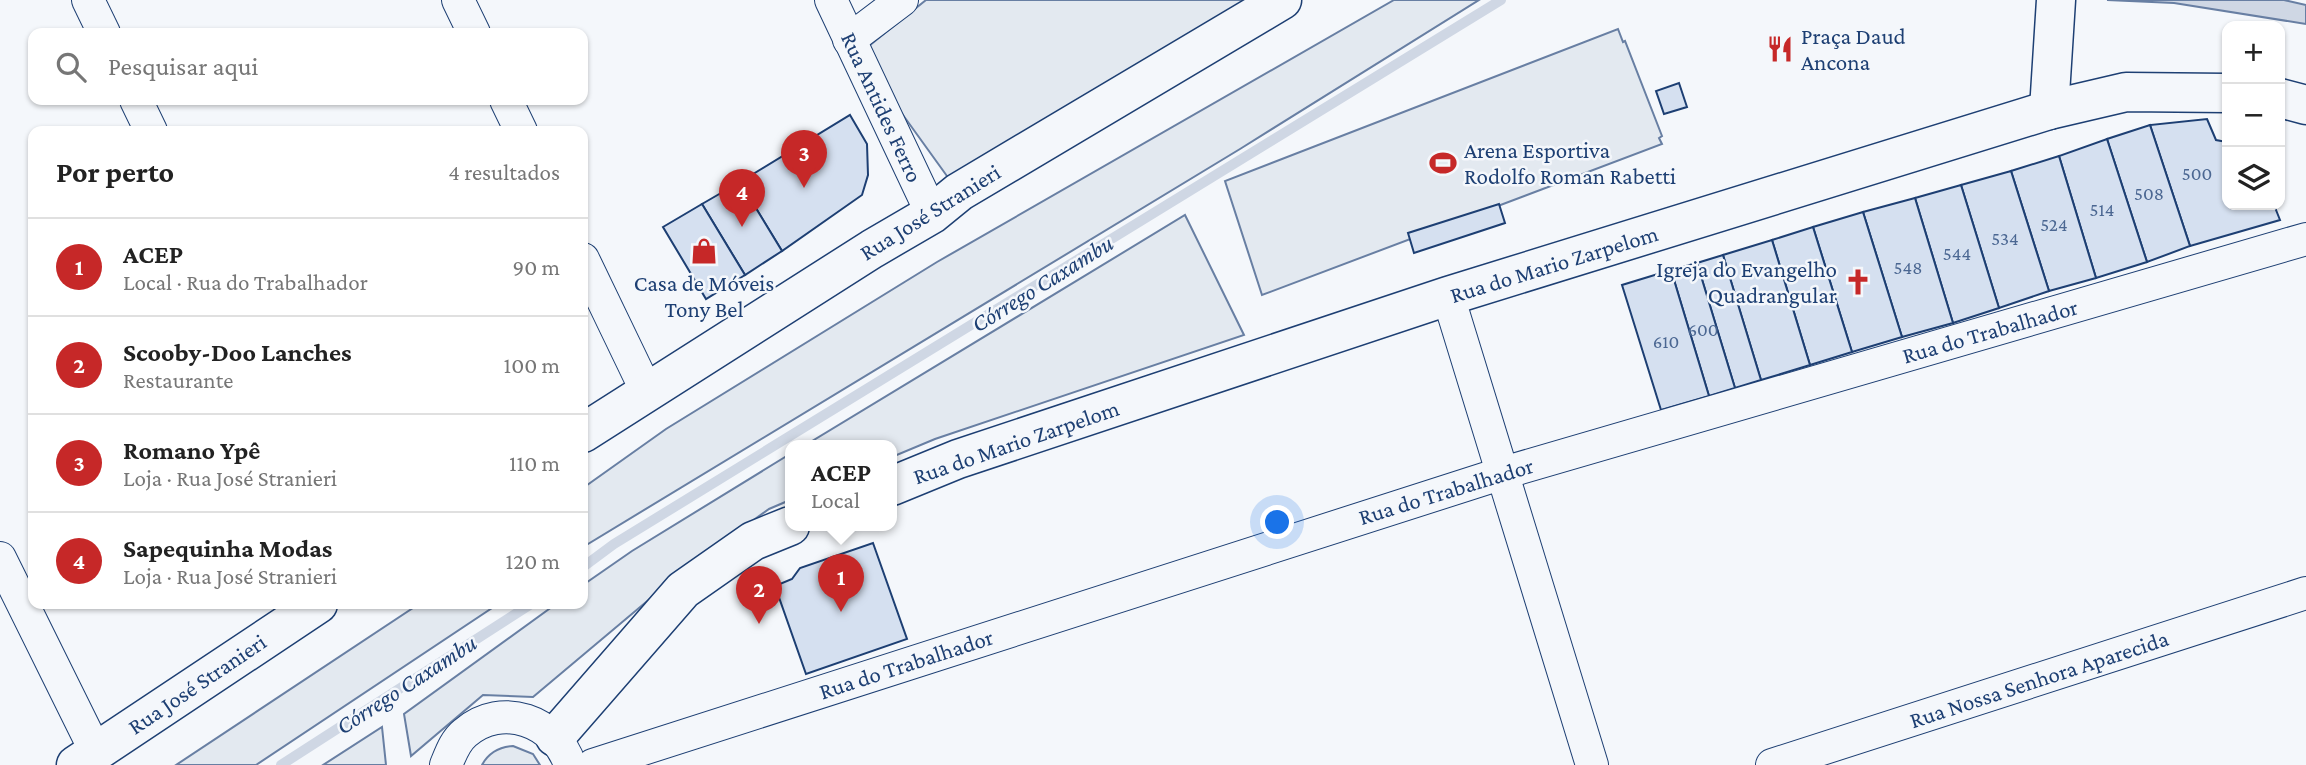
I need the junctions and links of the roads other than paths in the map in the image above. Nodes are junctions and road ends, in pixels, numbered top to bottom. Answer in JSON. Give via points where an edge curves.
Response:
{"nodes":[{"id":1,"x":88,"y":0,"type":"edge"},
{"id":2,"x":458,"y":0,"type":"edge"},
{"id":3,"x":831,"y":0,"type":"edge"},
{"id":4,"x":902,"y":0,"type":"edge"},
{"id":5,"x":1282,"y":0,"type":"edge"},
{"id":6,"x":2056,"y":0,"type":"edge"},
{"id":7,"x":102,"y":28,"type":"edge"},
{"id":8,"x":472,"y":28,"type":"edge"},
{"id":9,"x":849,"y":40,"type":"junction"},
{"id":10,"x":2222,"y":93,"type":"edge"},
{"id":11,"x":2285,"y":99,"type":"edge"},
{"id":12,"x":138,"y":105,"type":"edge"},
{"id":13,"x":508,"y":105,"type":"edge"},
{"id":14,"x":2306,"y":105,"type":"edge"},
{"id":15,"x":2049,"y":110,"type":"junction"},
{"id":16,"x":149,"y":126,"type":"edge"},
{"id":17,"x":519,"y":126,"type":"edge"},
{"id":18,"x":932,"y":214,"type":"junction"},
{"id":19,"x":2306,"y":239,"type":"edge"},
{"id":20,"x":588,"y":269,"type":"edge"},
{"id":21,"x":1448,"y":296,"type":"junction"},
{"id":22,"x":647,"y":392,"type":"junction"},
{"id":23,"x":588,"y":430,"type":"edge"},
{"id":24,"x":1503,"y":472,"type":"junction"},
{"id":25,"x":897,"y":484,"type":"edge"},
{"id":26,"x":785,"y":528,"type":"edge"},
{"id":27,"x":0,"y":558,"type":"edge"},
{"id":28,"x":2306,"y":593,"type":"edge"},
{"id":29,"x":310,"y":609,"type":"edge"},
{"id":30,"x":562,"y":751,"type":"edge"},
{"id":31,"x":86,"y":758,"type":"edge"},
{"id":32,"x":446,"y":765,"type":"edge"},
{"id":33,"x":593,"y":765,"type":"edge"},
{"id":34,"x":1592,"y":765,"type":"edge"},
{"id":35,"x":1772,"y":765,"type":"edge"}],
"edges":[{"from":1,"to":7,"type":"street"},
{"from":2,"to":8,"type":"street"},
{"from":3,"to":9,"type":"street","name":"Rua Antides Ferro"},
{"from":4,"to":9,"type":"street"},
{"from":5,"to":18,"type":"street","name":"Rua José Stranieri","via":[[959,192]]},
{"from":6,"to":15,"type":"street"},
{"from":9,"to":18,"type":"street","name":"Rua Antides Ferro"},
{"from":10,"to":15,"type":"street","name":"Rua do Mario Zarpelom","via":[[2126,92]]},
{"from":11,"to":14,"type":"street"},
{"from":12,"to":16,"type":"street"},
{"from":13,"to":17,"type":"street"},
{"from":15,"to":21,"type":"street","name":"Rua do Mario Zarpelom"},
{"from":18,"to":22,"type":"street","name":"Rua José Stranieri"},
{"from":19,"to":24,"type":"street","name":"Rua do Trabalhador"},
{"from":20,"to":22,"type":"street"},
{"from":21,"to":24,"type":"street"},
{"from":21,"to":25,"type":"street","name":"Rua do Mario Zarpelom","via":[[958,459]]},
{"from":22,"to":23,"type":"street","name":"Rua José Stranieri"},
{"from":24,"to":33,"type":"street","name":"Rua do Trabalhador"},
{"from":24,"to":34,"type":"street"},
{"from":26,"to":30,"type":"street","via":[[753,541],[683,590]]},
{"from":27,"to":31,"type":"street"},
{"from":28,"to":35,"type":"street","name":"Rua Nossa Senhora Aparecida"},
{"from":29,"to":31,"type":"street","name":"Rua José Stranieri"},
{"from":30,"to":32,"type":"street","via":[[530,721],[500,717],[465,733],[452,748]]}]}
